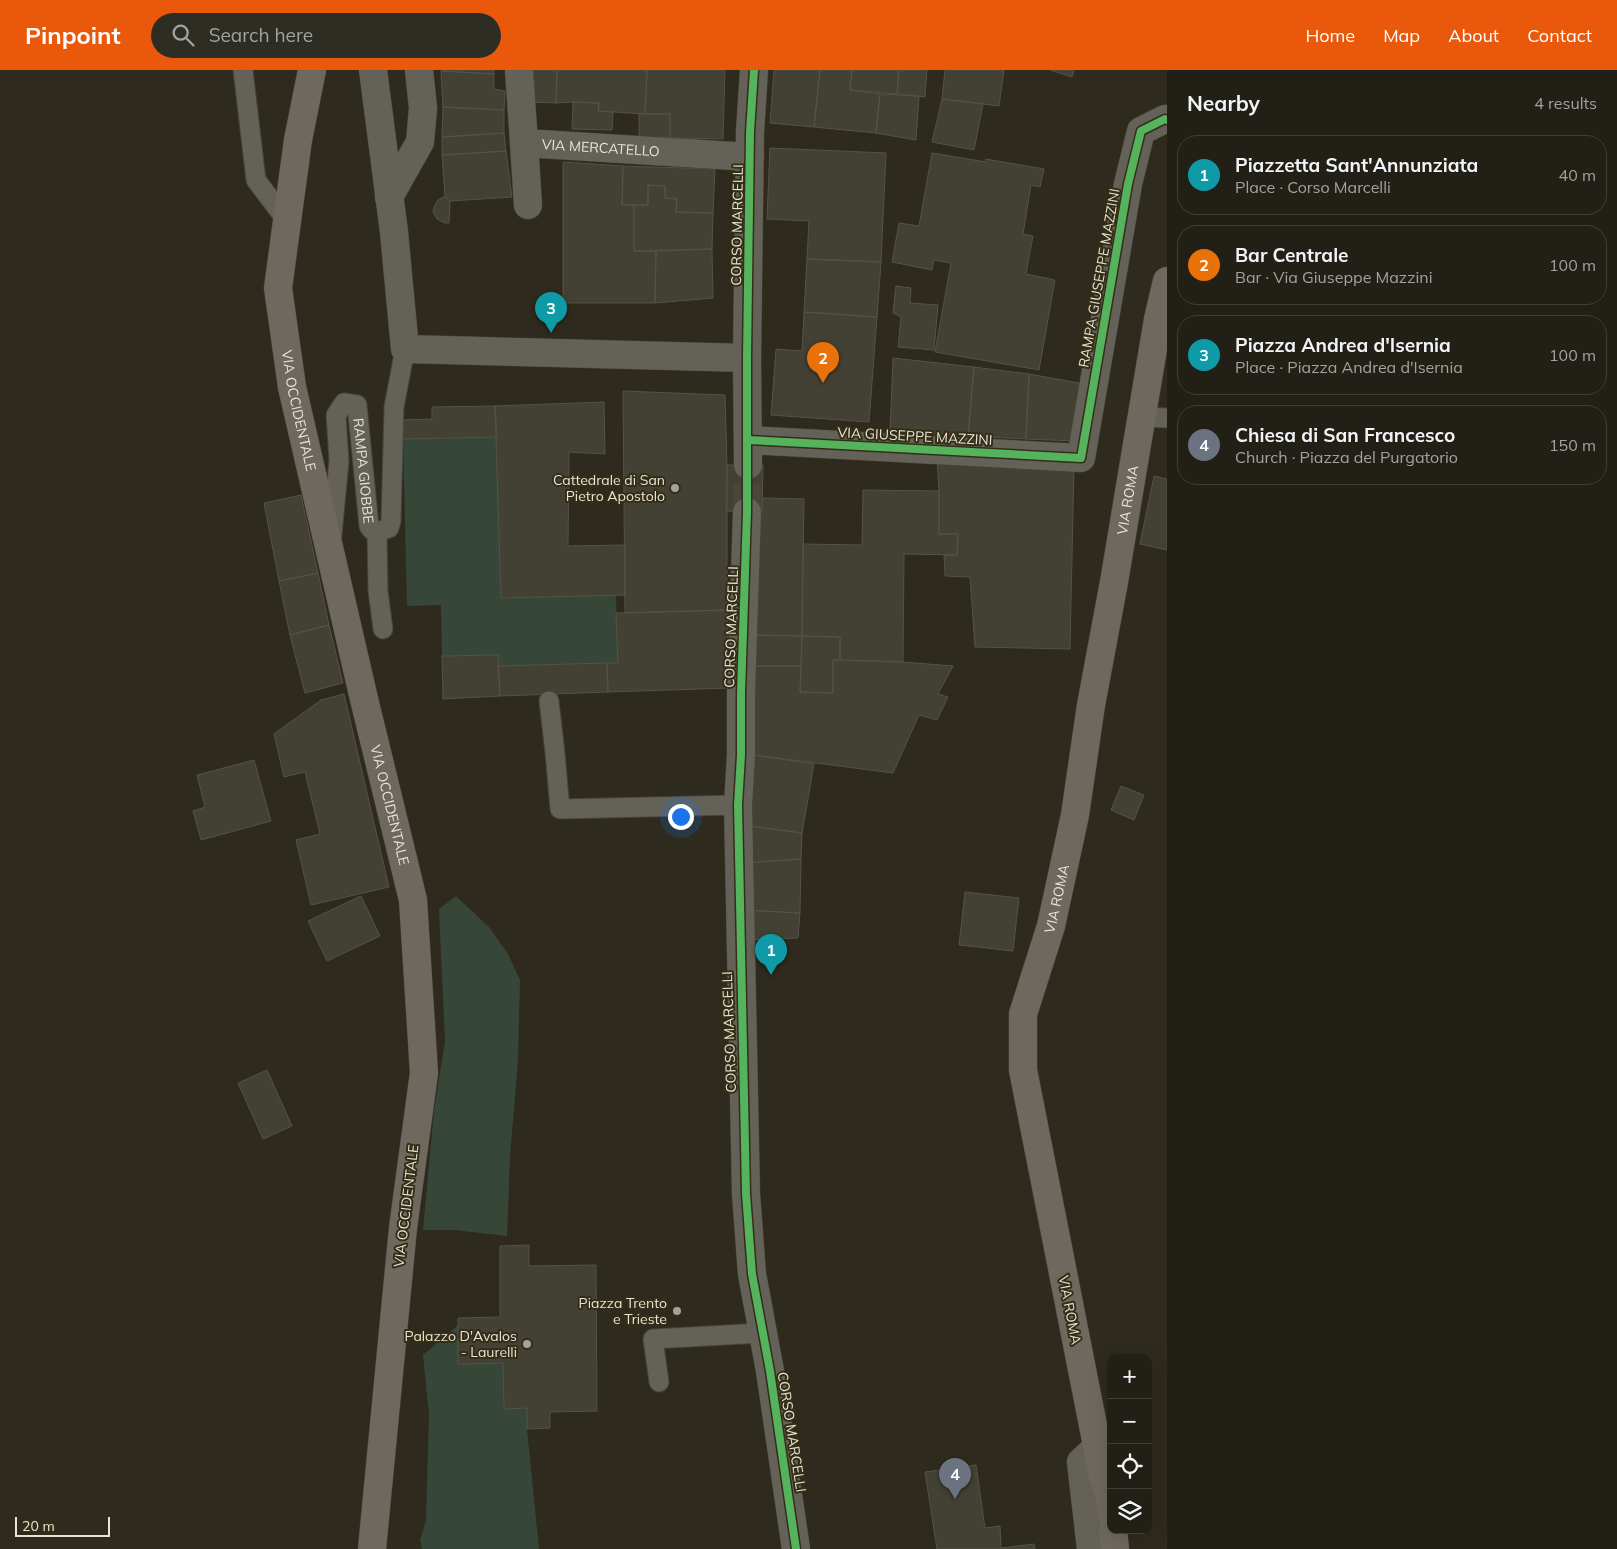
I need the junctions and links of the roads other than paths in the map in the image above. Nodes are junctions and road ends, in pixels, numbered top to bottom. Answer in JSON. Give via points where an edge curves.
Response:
{"nodes":[{"id":1,"x":243,"y":70,"type":"edge"},
{"id":2,"x":312,"y":70,"type":"edge"},
{"id":3,"x":373,"y":70,"type":"edge"},
{"id":4,"x":419,"y":70,"type":"edge"},
{"id":5,"x":519,"y":70,"type":"edge"},
{"id":6,"x":754,"y":70,"type":"edge"},
{"id":7,"x":1167,"y":120,"type":"edge"},
{"id":8,"x":524,"y":143,"type":"junction"},
{"id":9,"x":750,"y":157,"type":"junction"},
{"id":10,"x":389,"y":197,"type":"junction"},
{"id":11,"x":528,"y":204,"type":"dead end"},
{"id":12,"x":286,"y":221,"type":"junction"},
{"id":13,"x":1167,"y":281,"type":"edge"},
{"id":14,"x":405,"y":348,"type":"junction"},
{"id":15,"x":747,"y":358,"type":"junction"},
{"id":16,"x":1154,"y":417,"type":"edge"},
{"id":17,"x":748,"y":453,"type":"joint"},
{"id":18,"x":1081,"y":458,"type":"joint"},
{"id":19,"x":747,"y":512,"type":"tunnel mouth"},
{"id":20,"x":377,"y":532,"type":"junction"},
{"id":21,"x":330,"y":551,"type":"junction"},
{"id":22,"x":383,"y":629,"type":"dead end"},
{"id":23,"x":549,"y":701,"type":"dead end"},
{"id":24,"x":738,"y":805,"type":"junction"},
{"id":25,"x":762,"y":1333,"type":"junction"},
{"id":26,"x":658,"y":1382,"type":"dead end"},
{"id":27,"x":1097,"y":1447,"type":"junction"},
{"id":28,"x":1108,"y":1489,"type":"edge"},
{"id":29,"x":1113,"y":1534,"type":"edge"},
{"id":30,"x":372,"y":1549,"type":"edge"},
{"id":31,"x":796,"y":1549,"type":"edge"},
{"id":32,"x":1091,"y":1549,"type":"edge"},
{"id":33,"x":1115,"y":1549,"type":"edge"}],
"edges":[{"from":1,"to":12,"type":"lane","via":[[256,180]]},
{"from":2,"to":12,"type":"main road","name":"VIA OCCIDENTALE"},
{"from":3,"to":10,"type":"street"},
{"from":4,"to":10,"type":"street","via":[[423,108],[420,142]]},
{"from":5,"to":8,"type":"street","name":"VIA MERCATELLO"},
{"from":6,"to":9,"type":"street","name":"CORSO MARCELLI"},
{"from":7,"to":18,"type":"street","name":"RAMPA GIUSEPPE MAZZINI","via":[[1141,131],[1128,184]]},
{"from":8,"to":9,"type":"street","name":"VIA MERCATELLO"},
{"from":8,"to":11,"type":"street"},
{"from":9,"to":15,"type":"street","name":"CORSO MARCELLI"},
{"from":10,"to":14,"type":"street"},
{"from":12,"to":21,"type":"main road","name":"VIA OCCIDENTALE","via":[[278,288],[292,387]]},
{"from":13,"to":16,"type":"main road","name":"VIA ROMA","via":[[1158,319]]},
{"from":14,"to":15,"type":"street"},
{"from":14,"to":20,"type":"lane","name":"RAMPA GIOBBE","via":[[394,407],[390,528]]},
{"from":15,"to":17,"type":"street","name":"CORSO MARCELLI"},
{"from":16,"to":27,"type":"main road","name":"VIA ROMA","via":[[1114,582],[1075,815],[1051,926],[1023,1014],[1023,1070]]},
{"from":17,"to":18,"type":"street","name":"VIA GIUSEPPE MAZZINI"},
{"from":19,"to":24,"type":"street","name":"CORSO MARCELLI"},
{"from":20,"to":21,"type":"lane","name":"RAMPA GIOBBE","via":[[369,526],[357,406],[344,403],[336,414],[340,461]]},
{"from":20,"to":22,"type":"lane","via":[[378,591]]},
{"from":21,"to":30,"type":"main road","name":"VIA OCCIDENTALE","via":[[413,900],[424,1072],[402,1228]]},
{"from":23,"to":24,"type":"lane","via":[[560,810]]},
{"from":24,"to":25,"type":"street","name":"CORSO MARCELLI","via":[[746,1194],[752,1274]]},
{"from":25,"to":26,"type":"lane","via":[[653,1339]]},
{"from":25,"to":31,"type":"street","name":"CORSO MARCELLI"},
{"from":27,"to":28,"type":"main road","name":"VIA ROMA"},
{"from":27,"to":32,"type":"street","via":[[1081,1462]]},
{"from":29,"to":33,"type":"main road"}]}
